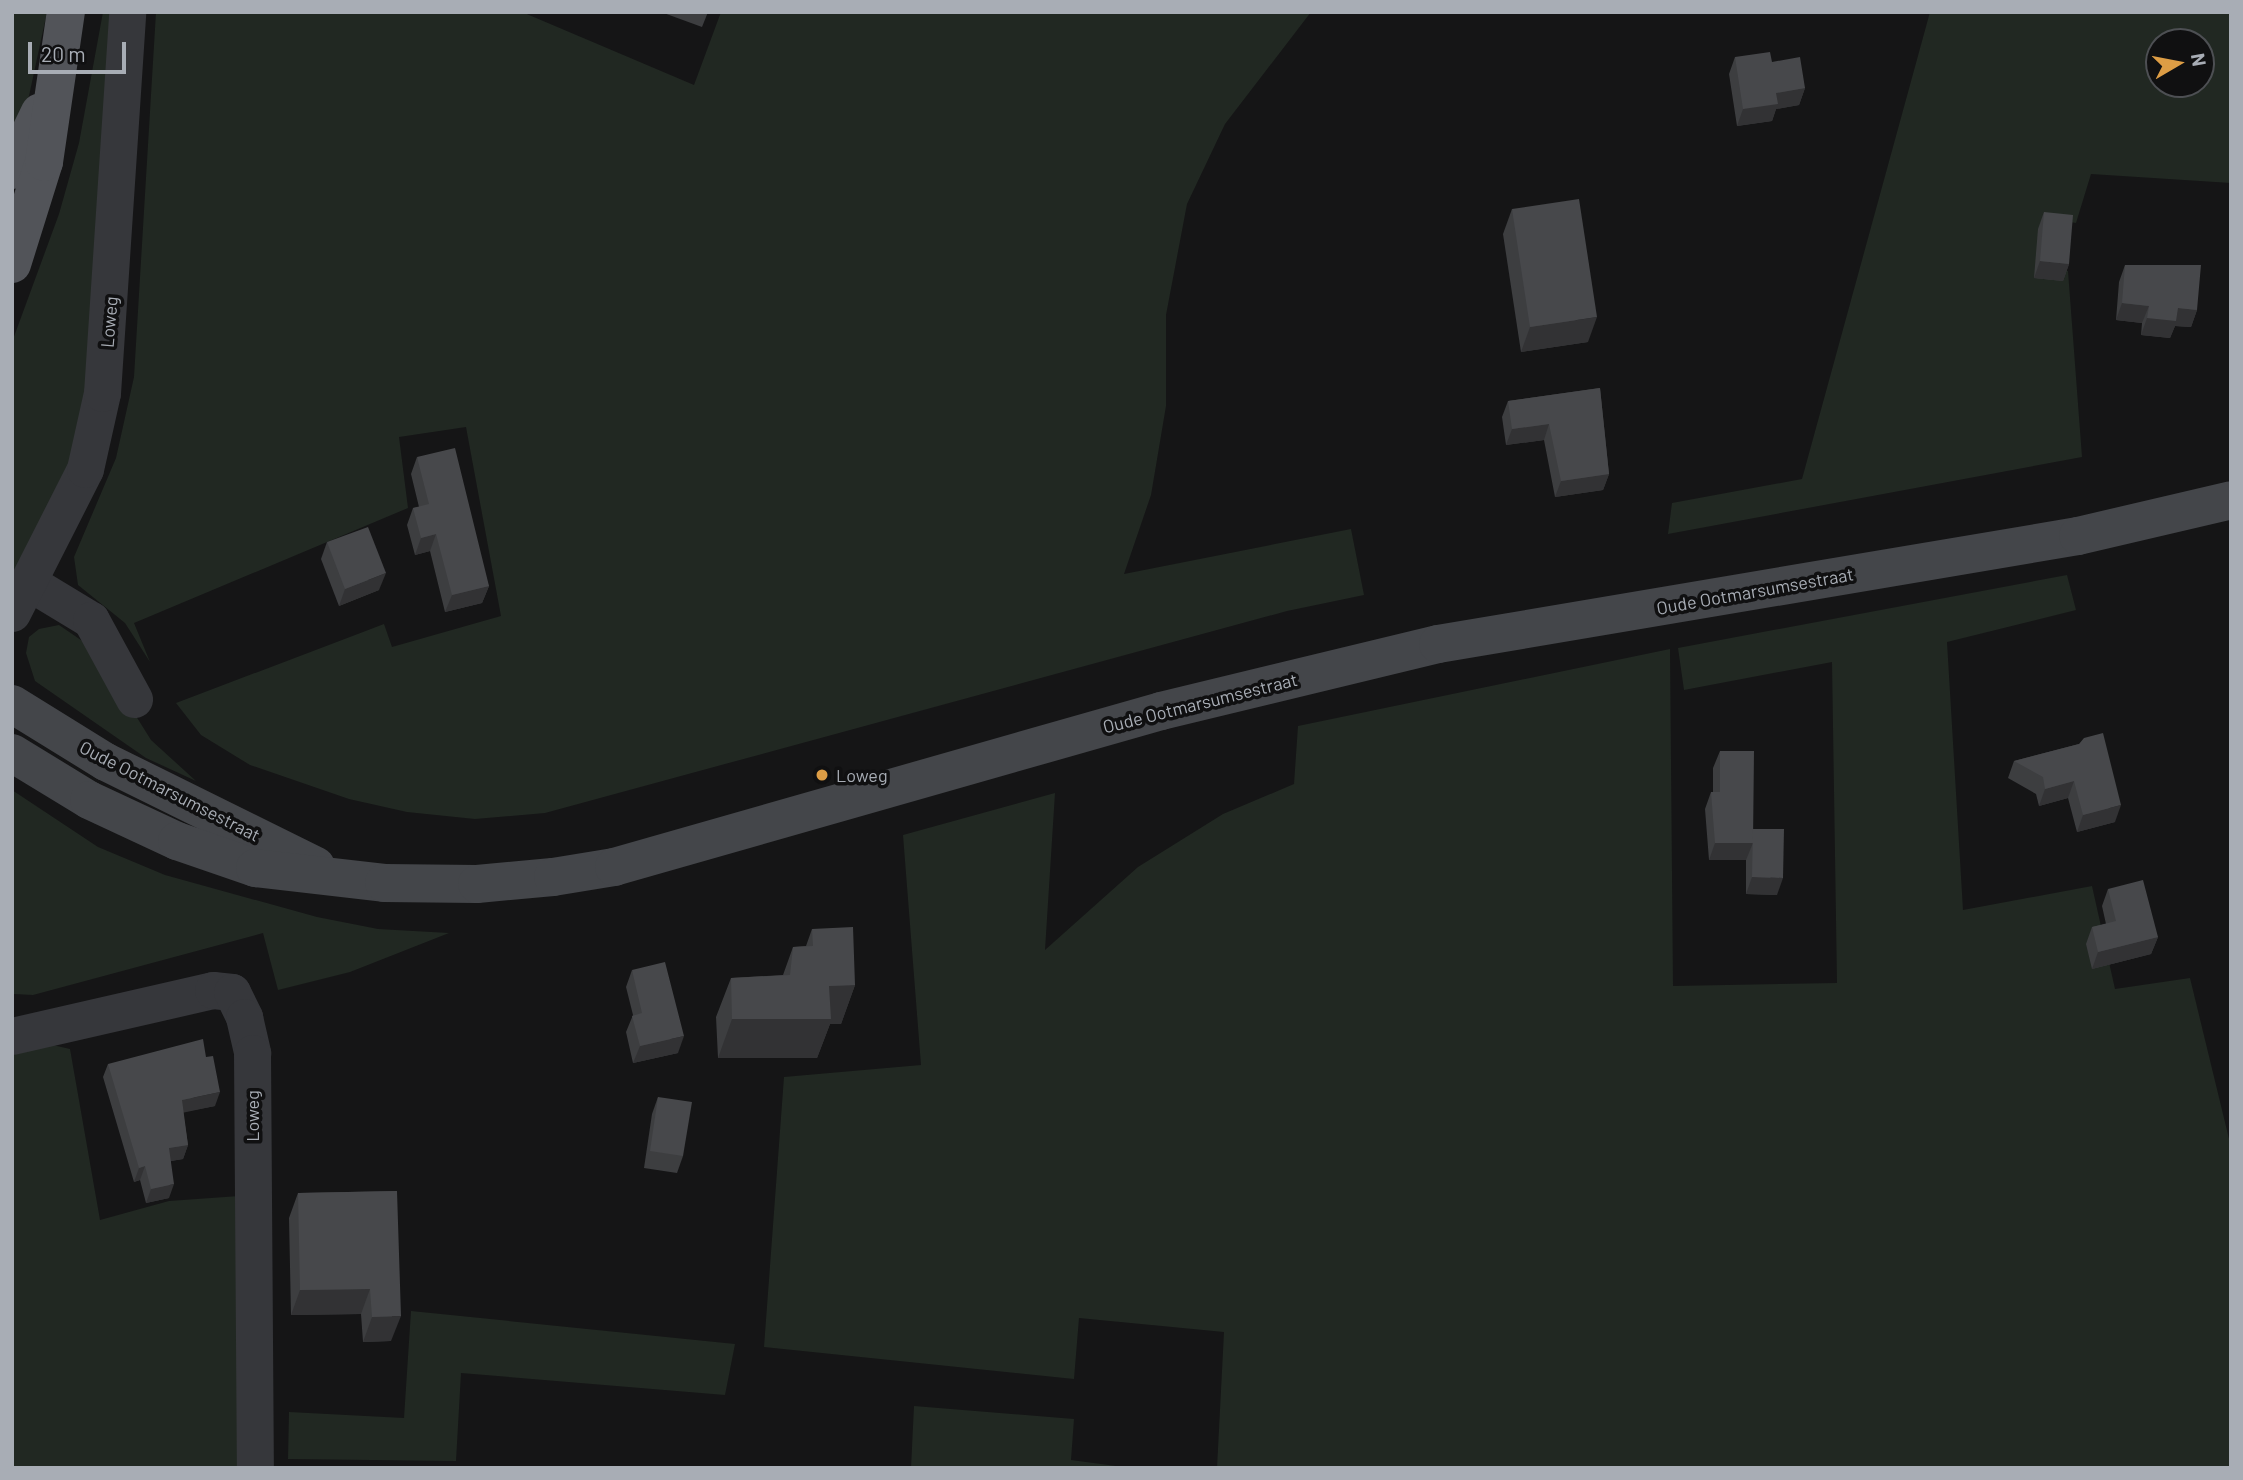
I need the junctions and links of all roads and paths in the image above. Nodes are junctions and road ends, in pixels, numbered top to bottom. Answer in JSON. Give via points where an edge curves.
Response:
{"nodes":[{"id":1,"x":66,"y":12,"type":"edge"},
{"id":2,"x":127,"y":12,"type":"edge"},
{"id":3,"x":50,"y":96,"type":"junction"},
{"id":4,"x":12,"y":170,"type":"edge"},
{"id":5,"x":12,"y":264,"type":"edge"},
{"id":6,"x":2231,"y":500,"type":"edge"},
{"id":7,"x":21,"y":598,"type":"edge"},
{"id":8,"x":134,"y":699,"type":"dead end"},
{"id":9,"x":12,"y":704,"type":"edge"},
{"id":10,"x":12,"y":753,"type":"edge"},
{"id":11,"x":330,"y":873,"type":"junction"},
{"id":12,"x":12,"y":1036,"type":"edge"},
{"id":13,"x":255,"y":1468,"type":"edge"}],
"edges":[{"from":1,"to":3,"type":"main road"},
{"from":2,"to":7,"type":"street","name":"Loweg","via":[[102,393],[85,469]]},
{"from":3,"to":4,"type":"main road","via":[[27,133]]},
{"from":3,"to":5,"type":"main road","via":[[44,162]]},
{"from":6,"to":11,"type":"main road","name":"Oude Ootmarsumsestraat","via":[[2078,536],[1438,644],[1161,711],[614,867],[478,884],[384,883]]},
{"from":7,"to":8,"type":"street","via":[[91,620]]},
{"from":9,"to":11,"type":"main road","name":"Oude Ootmarsumsestraat","via":[[106,762]]},
{"from":10,"to":11,"type":"main road","name":"Oude Ootmarsumsestraat","via":[[89,800],[177,841],[255,868]]},
{"from":12,"to":13,"type":"street","name":"Loweg","via":[[213,990],[232,992],[244,1017],[252,1053]]}]}
